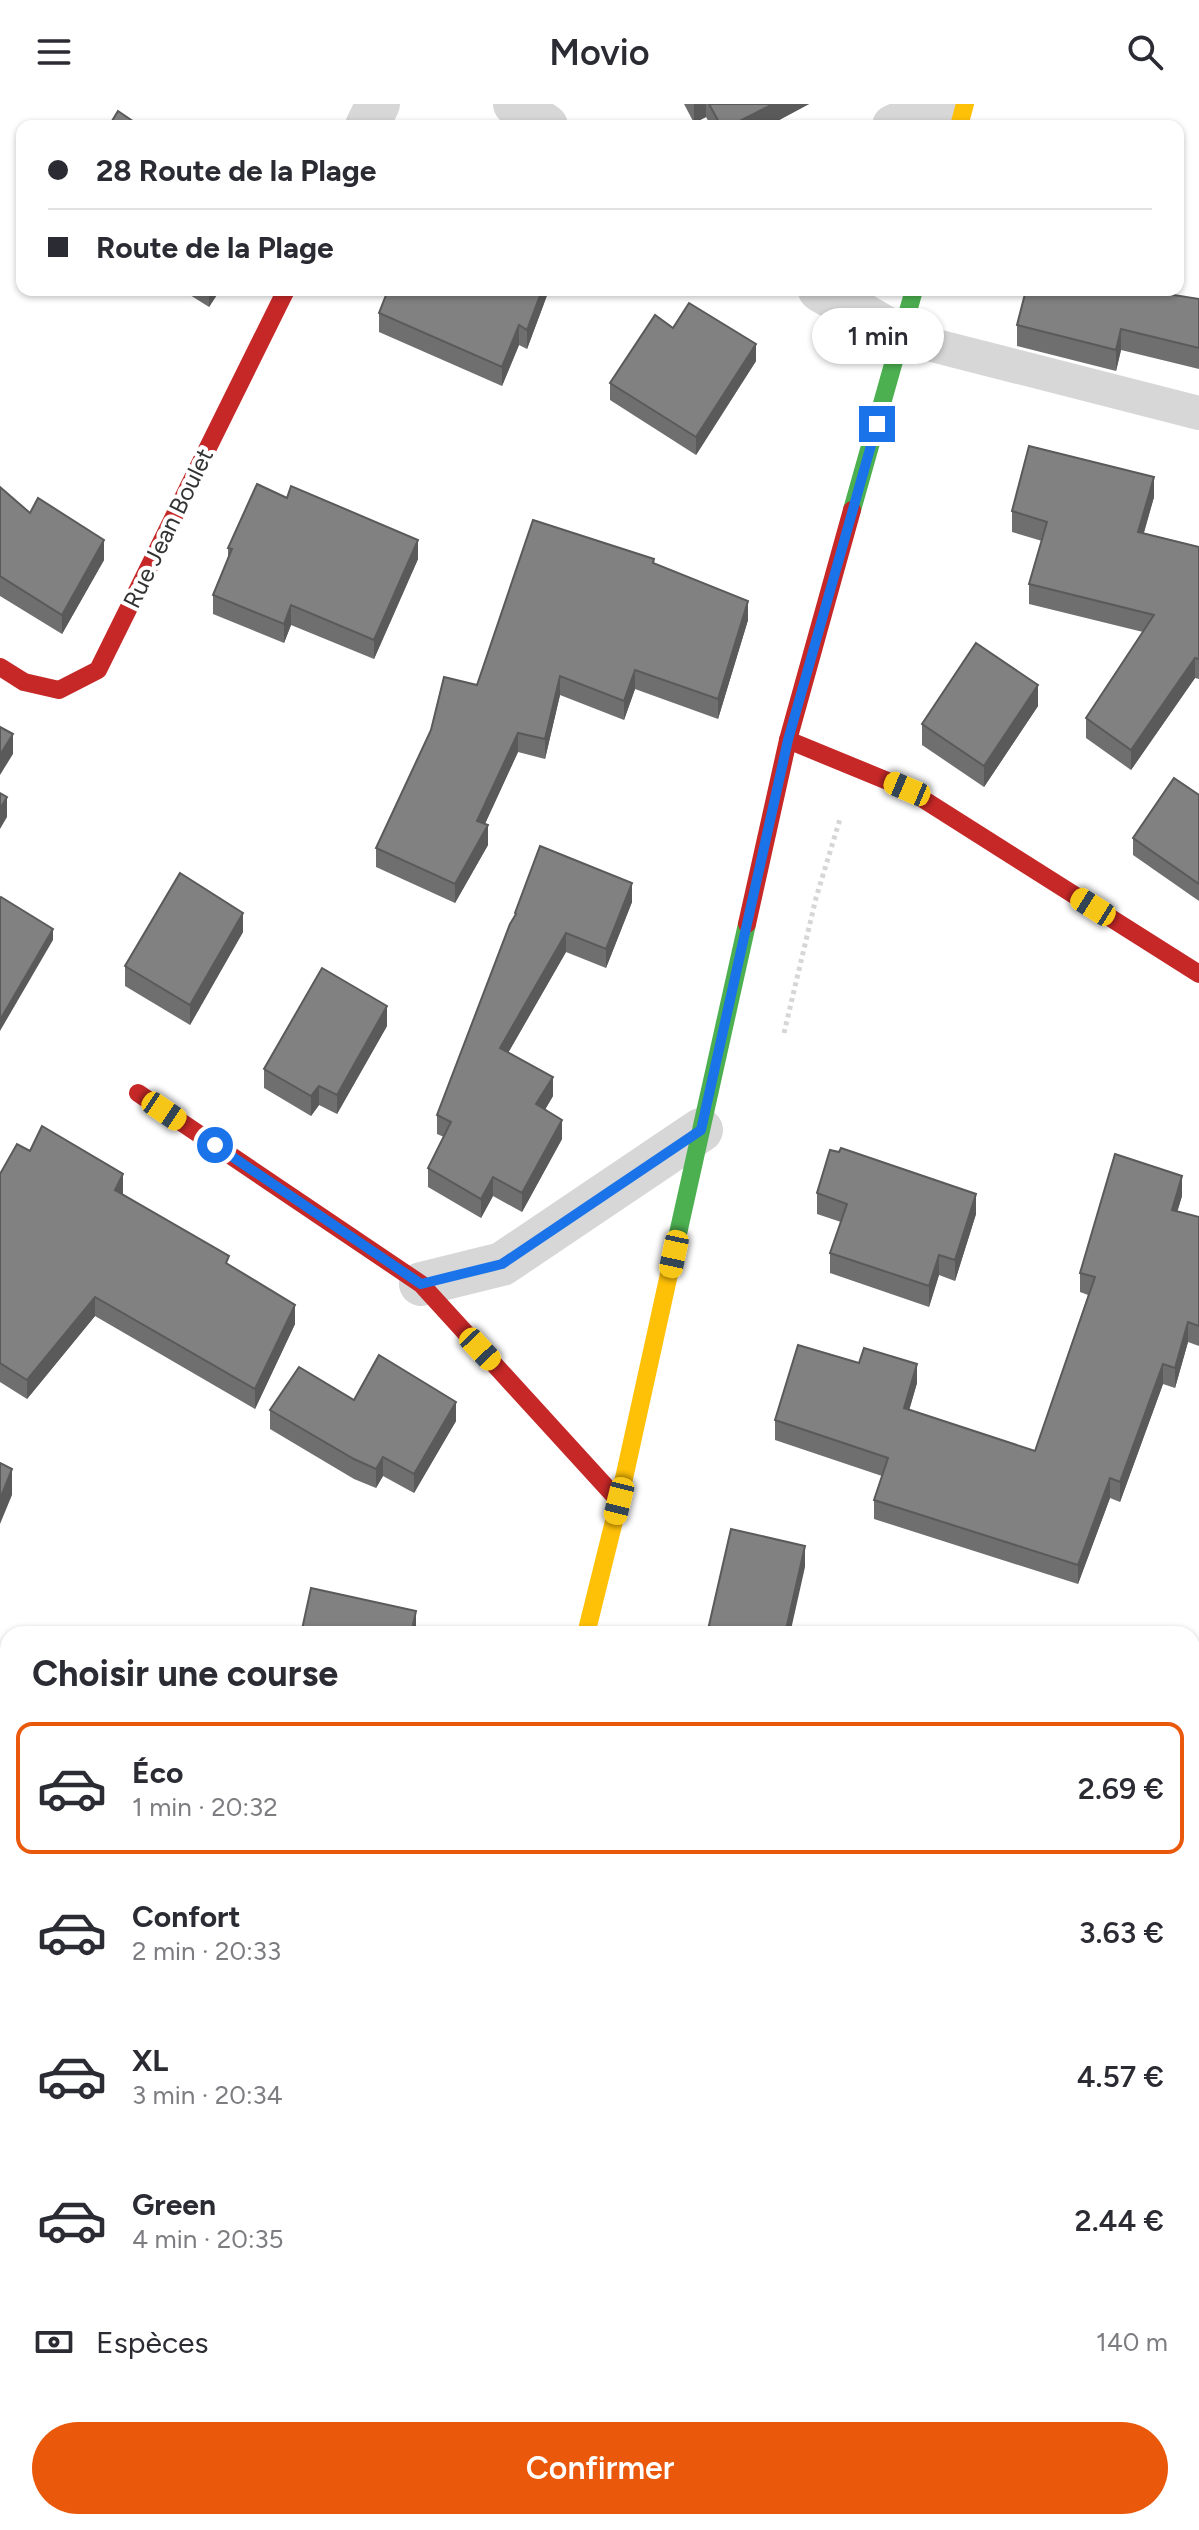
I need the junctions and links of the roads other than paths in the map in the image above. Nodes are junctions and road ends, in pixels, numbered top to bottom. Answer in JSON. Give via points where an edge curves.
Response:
{"nodes":[{"id":1,"x":515,"y":104,"type":"edge"},
{"id":2,"x":948,"y":104,"type":"edge"},
{"id":3,"x":538,"y":120,"type":"edge"},
{"id":4,"x":909,"y":120,"type":"edge"},
{"id":5,"x":283,"y":296,"type":"edge"},
{"id":6,"x":830,"y":296,"type":"edge"},
{"id":7,"x":912,"y":296,"type":"edge"},
{"id":8,"x":901,"y":337,"type":"junction"},
{"id":9,"x":1199,"y":413,"type":"edge"},
{"id":10,"x":0,"y":667,"type":"edge"},
{"id":11,"x":788,"y":740,"type":"junction"},
{"id":12,"x":1199,"y":974,"type":"edge"},
{"id":13,"x":138,"y":1093,"type":"dead end"},
{"id":14,"x":701,"y":1130,"type":"junction"},
{"id":15,"x":421,"y":1284,"type":"junction"},
{"id":16,"x":619,"y":1501,"type":"junction"},
{"id":17,"x":588,"y":1626,"type":"edge"}],
"edges":[{"from":1,"to":3,"type":"street"},
{"from":2,"to":4,"type":"street"},
{"from":5,"to":10,"type":"street","name":"Rue Jean Boulet","via":[[98,670],[59,690],[24,682]]},
{"from":6,"to":8,"type":"street"},
{"from":7,"to":8,"type":"street"},
{"from":8,"to":9,"type":"lane"},
{"from":8,"to":11,"type":"street"},
{"from":11,"to":12,"type":"street","via":[[907,789]]},
{"from":11,"to":14,"type":"street"},
{"from":13,"to":15,"type":"street"},
{"from":14,"to":15,"type":"street","via":[[502,1264]]},
{"from":14,"to":16,"type":"street"},
{"from":15,"to":16,"type":"street"},
{"from":16,"to":17,"type":"street"}]}
